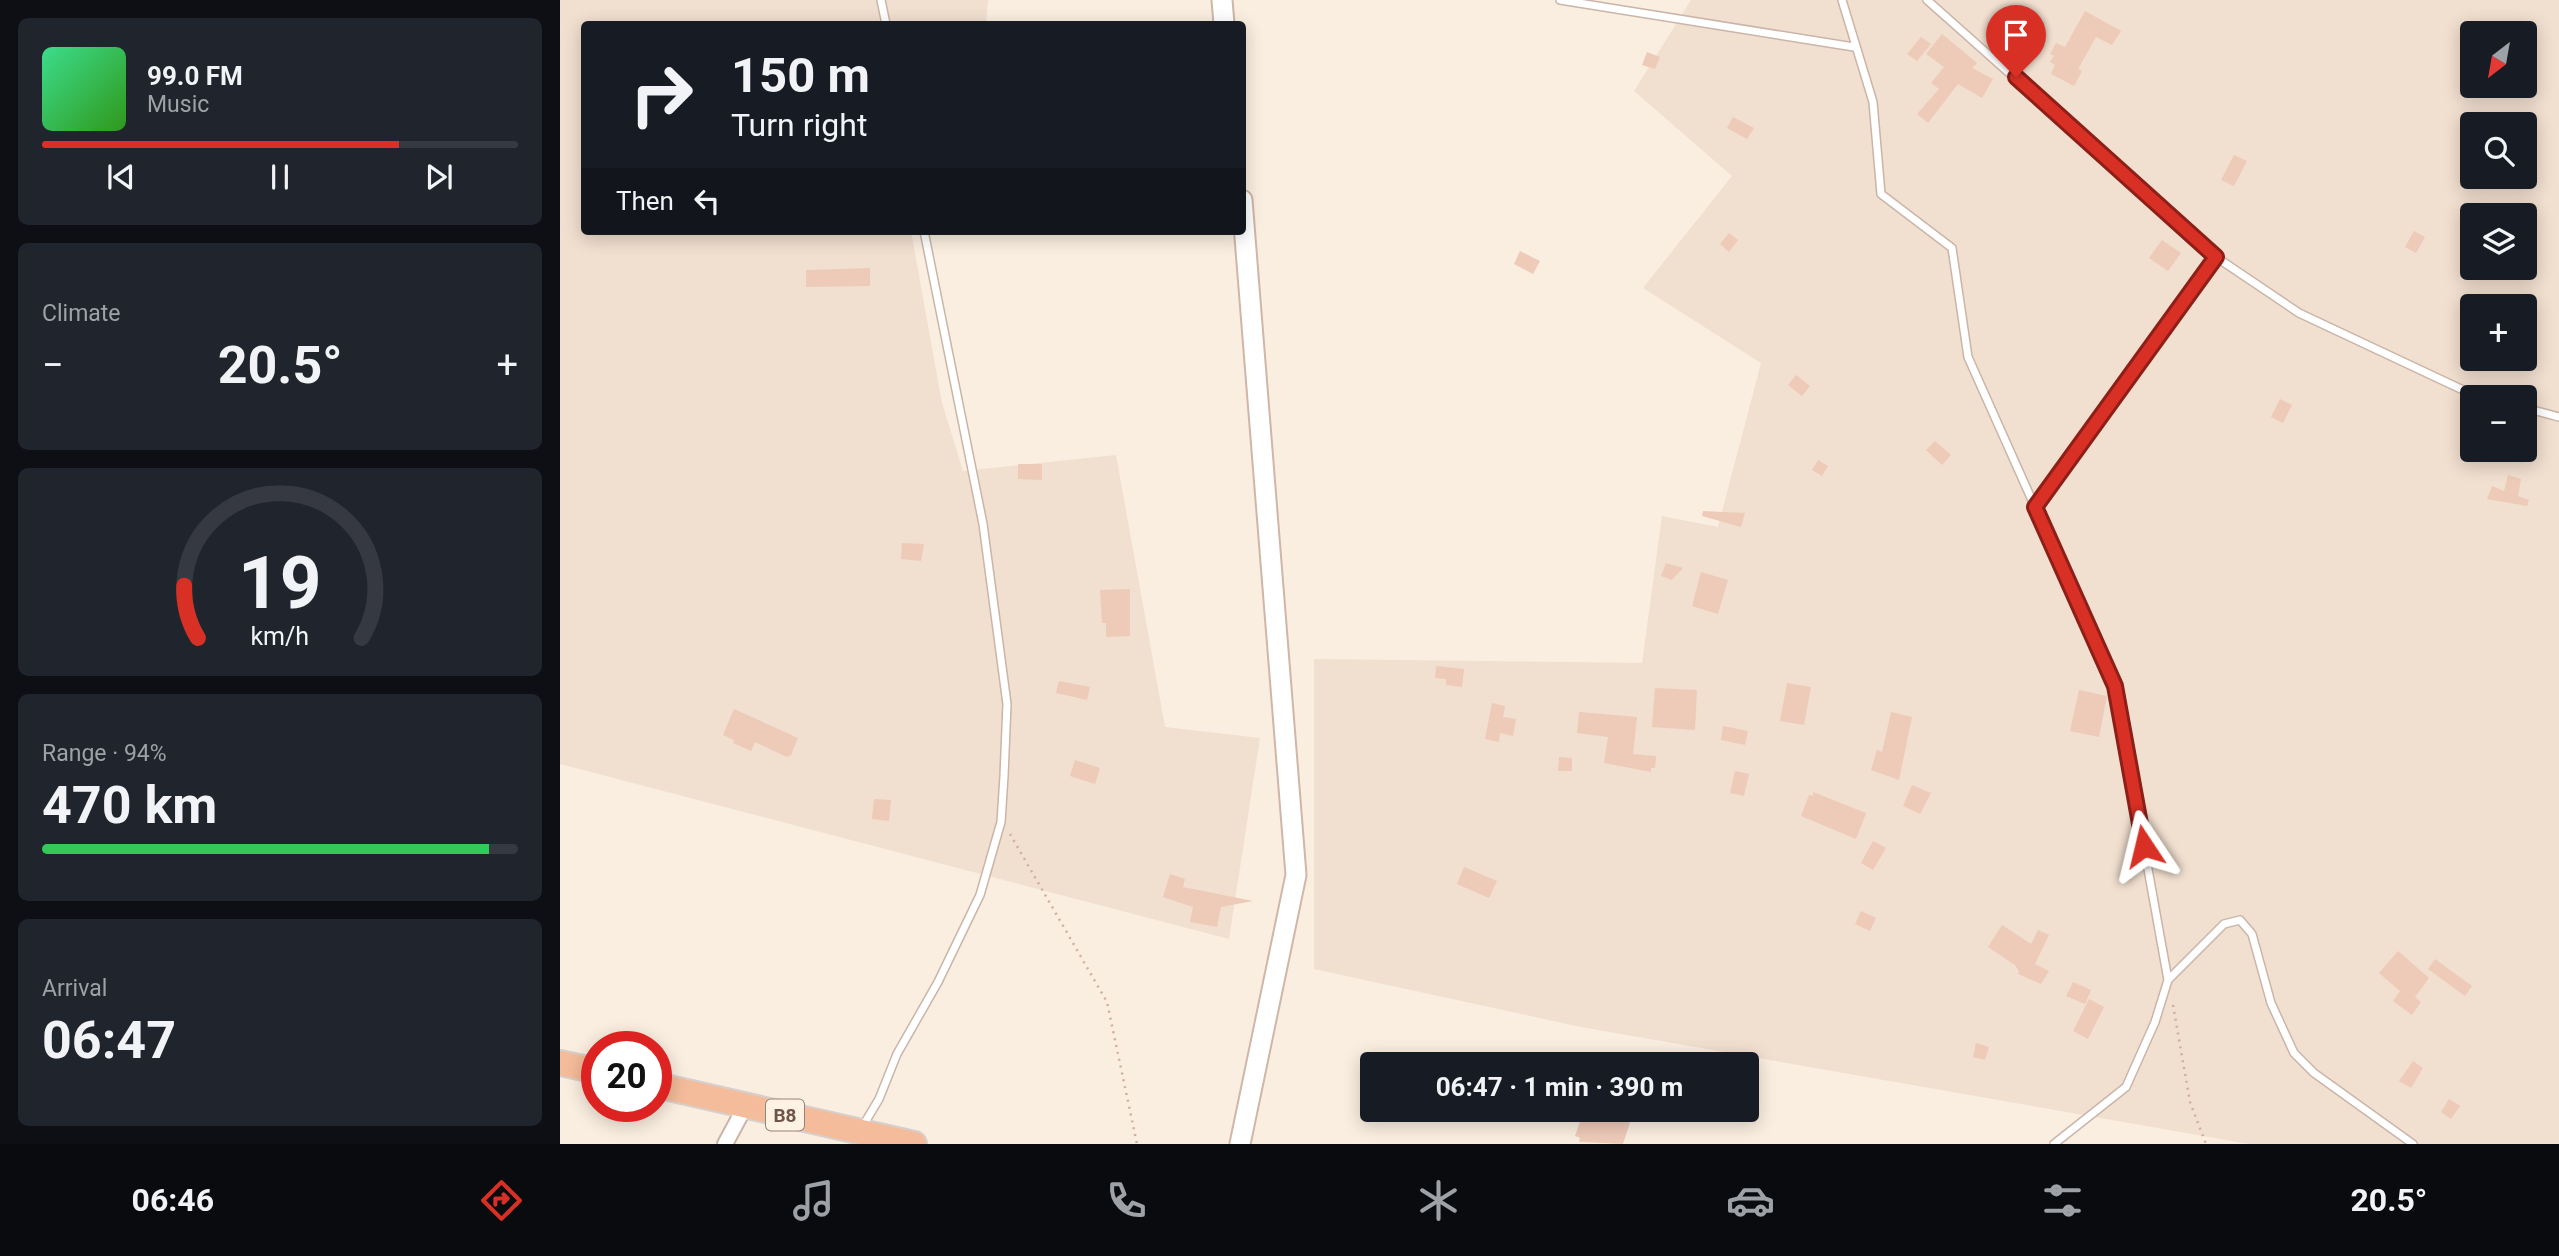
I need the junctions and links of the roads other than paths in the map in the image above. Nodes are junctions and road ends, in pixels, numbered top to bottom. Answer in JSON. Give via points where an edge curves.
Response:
{"nodes":[{"id":1,"x":881,"y":0,"type":"edge"},
{"id":2,"x":1222,"y":0,"type":"edge"},
{"id":3,"x":1560,"y":0,"type":"edge"},
{"id":4,"x":1842,"y":0,"type":"edge"},
{"id":5,"x":1927,"y":0,"type":"edge"},
{"id":6,"x":885,"y":21,"type":"edge"},
{"id":7,"x":1224,"y":21,"type":"edge"},
{"id":8,"x":1854,"y":47,"type":"junction"},
{"id":9,"x":925,"y":235,"type":"edge"},
{"id":10,"x":1245,"y":235,"type":"edge"},
{"id":11,"x":2216,"y":257,"type":"junction"},
{"id":12,"x":2460,"y":389,"type":"edge"},
{"id":13,"x":2537,"y":411,"type":"edge"},
{"id":14,"x":2559,"y":417,"type":"edge"},
{"id":15,"x":2035,"y":507,"type":"junction"},
{"id":16,"x":2168,"y":980,"type":"junction"},
{"id":17,"x":560,"y":1063,"type":"edge"},
{"id":18,"x":581,"y":1068,"type":"edge"},
{"id":19,"x":672,"y":1090,"type":"edge"},
{"id":20,"x":745,"y":1107,"type":"junction"},
{"id":21,"x":859,"y":1131,"type":"junction"},
{"id":22,"x":725,"y":1144,"type":"edge"},
{"id":23,"x":914,"y":1144,"type":"edge"},
{"id":24,"x":1240,"y":1144,"type":"edge"},
{"id":25,"x":2054,"y":1144,"type":"edge"},
{"id":26,"x":2413,"y":1144,"type":"edge"}],
"edges":[{"from":1,"to":6,"type":"lane"},
{"from":2,"to":7,"type":"main road"},
{"from":3,"to":8,"type":"lane"},
{"from":4,"to":8,"type":"lane"},
{"from":5,"to":11,"type":"lane"},
{"from":8,"to":15,"type":"lane","via":[[1873,102],[1881,194],[1952,248],[1968,356]]},
{"from":9,"to":21,"type":"lane","via":[[984,524],[1007,704],[1000,818],[980,895]]},
{"from":10,"to":24,"type":"main road","via":[[1296,875]]},
{"from":11,"to":12,"type":"lane","via":[[2299,313]]},
{"from":11,"to":15,"type":"lane"},
{"from":13,"to":14,"type":"lane"},
{"from":15,"to":16,"type":"lane","via":[[2115,686]]},
{"from":16,"to":25,"type":"lane","via":[[2126,1087]]},
{"from":16,"to":26,"type":"lane","via":[[2224,924],[2240,920],[2252,934],[2271,1003],[2294,1053],[2314,1073]]},
{"from":17,"to":18,"type":"highway"},
{"from":19,"to":20,"type":"highway","number":"B8"},
{"from":20,"to":21,"type":"highway","number":"B8"},
{"from":20,"to":22,"type":"street"},
{"from":21,"to":23,"type":"highway","number":"B8"}]}
